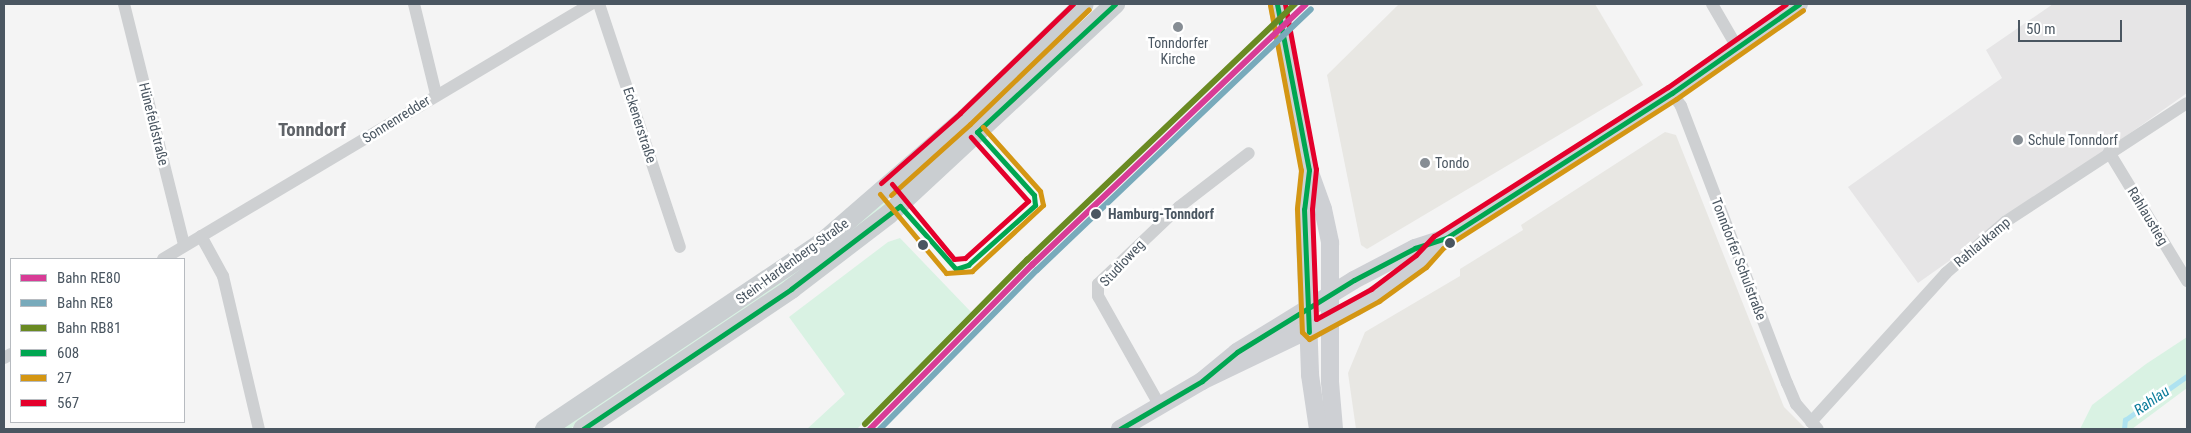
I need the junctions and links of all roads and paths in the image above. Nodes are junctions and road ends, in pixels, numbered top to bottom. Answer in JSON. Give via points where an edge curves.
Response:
{"nodes":[{"id":1,"x":124,"y":4,"type":"edge"},
{"id":2,"x":414,"y":4,"type":"edge"},
{"id":3,"x":591,"y":4,"type":"edge"},
{"id":4,"x":599,"y":4,"type":"edge"},
{"id":5,"x":1084,"y":4,"type":"edge"},
{"id":6,"x":1115,"y":4,"type":"edge"},
{"id":7,"x":1277,"y":4,"type":"edge"},
{"id":8,"x":1712,"y":4,"type":"edge"},
{"id":9,"x":1799,"y":4,"type":"edge"},
{"id":10,"x":1737,"y":47,"type":"junction"},
{"id":11,"x":1672,"y":93,"type":"junction"},
{"id":12,"x":436,"y":94,"type":"junction"},
{"id":13,"x":2187,"y":103,"type":"edge"},
{"id":14,"x":2109,"y":152,"type":"junction"},
{"id":15,"x":1249,"y":153,"type":"dead end"},
{"id":16,"x":1309,"y":170,"type":"junction"},
{"id":17,"x":201,"y":236,"type":"junction"},
{"id":18,"x":1438,"y":242,"type":"junction"},
{"id":19,"x":184,"y":244,"type":"junction"},
{"id":20,"x":680,"y":246,"type":"dead end"},
{"id":21,"x":164,"y":258,"type":"edge"},
{"id":22,"x":2187,"y":281,"type":"edge"},
{"id":23,"x":1331,"y":294,"type":"junction"},
{"id":24,"x":1309,"y":309,"type":"junction"},
{"id":25,"x":1330,"y":322,"type":"junction"},
{"id":26,"x":1309,"y":332,"type":"junction"},
{"id":27,"x":1202,"y":381,"type":"junction"},
{"id":28,"x":1160,"y":406,"type":"junction"},
{"id":29,"x":1814,"y":426,"type":"edge"},
{"id":30,"x":258,"y":429,"type":"edge"},
{"id":31,"x":545,"y":429,"type":"edge"},
{"id":32,"x":583,"y":429,"type":"edge"},
{"id":33,"x":1120,"y":429,"type":"edge"},
{"id":34,"x":1318,"y":429,"type":"edge"},
{"id":35,"x":1334,"y":429,"type":"edge"}],
"edges":[{"from":1,"to":19,"type":"street","name":"Hünefeldstraße"},
{"from":2,"to":12,"type":"street"},
{"from":3,"to":12,"type":"street","name":"Sonnenredder"},
{"from":4,"to":20,"type":"street","name":"Eckenerstraße"},
{"from":5,"to":31,"type":"main road","name":"Stein-Hardenberg-Straße","via":[[965,119],[823,242]]},
{"from":6,"to":32,"type":"main road","name":"Stein-Hardenberg-Straße","via":[[890,214],[791,290]]},
{"from":7,"to":16,"type":"main road"},
{"from":8,"to":10,"type":"street"},
{"from":9,"to":10,"type":"main road"},
{"from":10,"to":11,"type":"main road"},
{"from":11,"to":18,"type":"main road"},
{"from":11,"to":29,"type":"street","name":"Tonndorfer Schulstraße","via":[[1680,106],[1787,383],[1796,404]]},
{"from":12,"to":17,"type":"street","name":"Sonnenredder"},
{"from":13,"to":14,"type":"street","name":"Rahlaukamp"},
{"from":14,"to":22,"type":"street","name":"Rahlaustieg"},
{"from":14,"to":29,"type":"street","name":"Rahlaukamp","via":[[2005,222],[1946,272]]},
{"from":15,"to":28,"type":"street","name":"Studioweg","via":[[1179,207],[1098,284],[1098,296]]},
{"from":16,"to":23,"type":"main road","via":[[1327,226]]},
{"from":16,"to":24,"type":"main road","via":[[1304,209]]},
{"from":17,"to":19,"type":"street","name":"Sonnenredder"},
{"from":17,"to":30,"type":"street","via":[[223,276]]},
{"from":18,"to":23,"type":"main road","via":[[1415,248]]},
{"from":18,"to":25,"type":"main road","via":[[1398,279]]},
{"from":19,"to":21,"type":"street","name":"Sonnenredder"},
{"from":23,"to":24,"type":"main road"},
{"from":23,"to":25,"type":"main road"},
{"from":24,"to":26,"type":"main road"},
{"from":24,"to":27,"type":"main road","via":[[1237,352]]},
{"from":25,"to":26,"type":"main road"},
{"from":25,"to":35,"type":"main road"},
{"from":26,"to":27,"type":"main road"},
{"from":26,"to":34,"type":"main road","via":[[1310,375]]},
{"from":27,"to":28,"type":"main road"},
{"from":28,"to":33,"type":"main road"}]}
